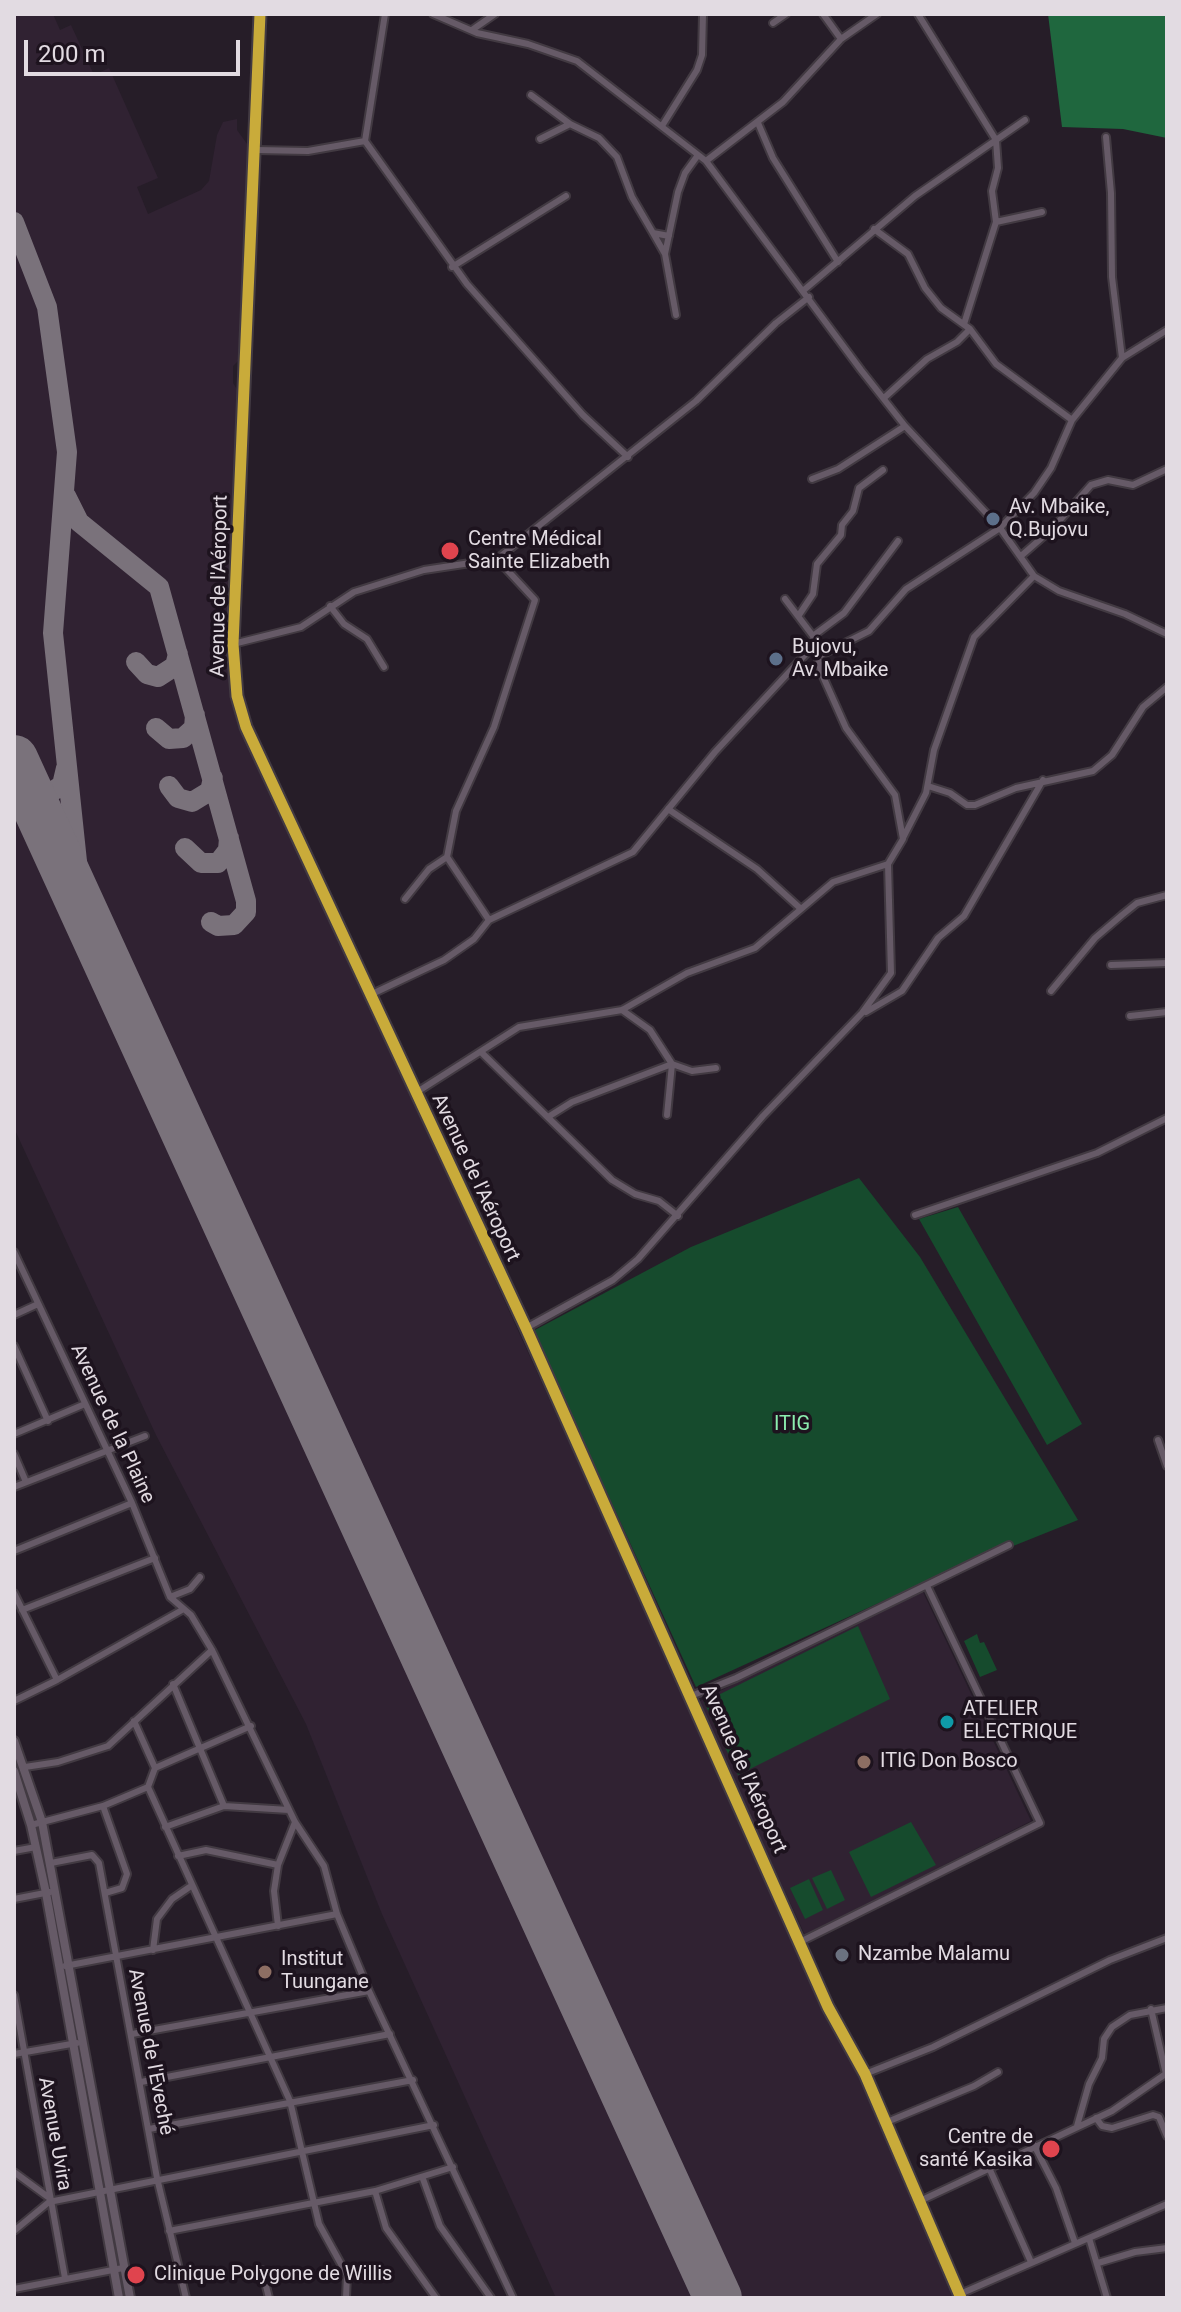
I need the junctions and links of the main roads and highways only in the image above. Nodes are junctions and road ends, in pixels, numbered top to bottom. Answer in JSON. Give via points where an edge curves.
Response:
{"nodes":[{"id":1,"x":260,"y":14,"type":"edge"},
{"id":2,"x":14,"y":1741,"type":"edge"},
{"id":3,"x":25,"y":1767,"type":"junction"},
{"id":4,"x":14,"y":1771,"type":"edge"},
{"id":5,"x":50,"y":1892,"type":"junction"},
{"id":6,"x":102,"y":2190,"type":"junction"},
{"id":7,"x":960,"y":2296,"type":"edge"},
{"id":8,"x":119,"y":2298,"type":"edge"},
{"id":9,"x":130,"y":2298,"type":"edge"}],
"edges":[{"from":1,"to":7,"type":"highway","name":"Avenue de l'Aéroport","via":[[233,644],[237,696],[246,727],[526,1328],[828,2007],[922,2200]]},
{"from":2,"to":3,"type":"main road"},
{"from":3,"to":4,"type":"main road"},
{"from":3,"to":5,"type":"main road","via":[[51,1863]]},
{"from":4,"to":5,"type":"main road"},
{"from":5,"to":6,"type":"main road","via":[[57,1968]]},
{"from":5,"to":6,"type":"main road","via":[[70,1965]]},
{"from":6,"to":8,"type":"main road"},
{"from":6,"to":9,"type":"main road"}]}
